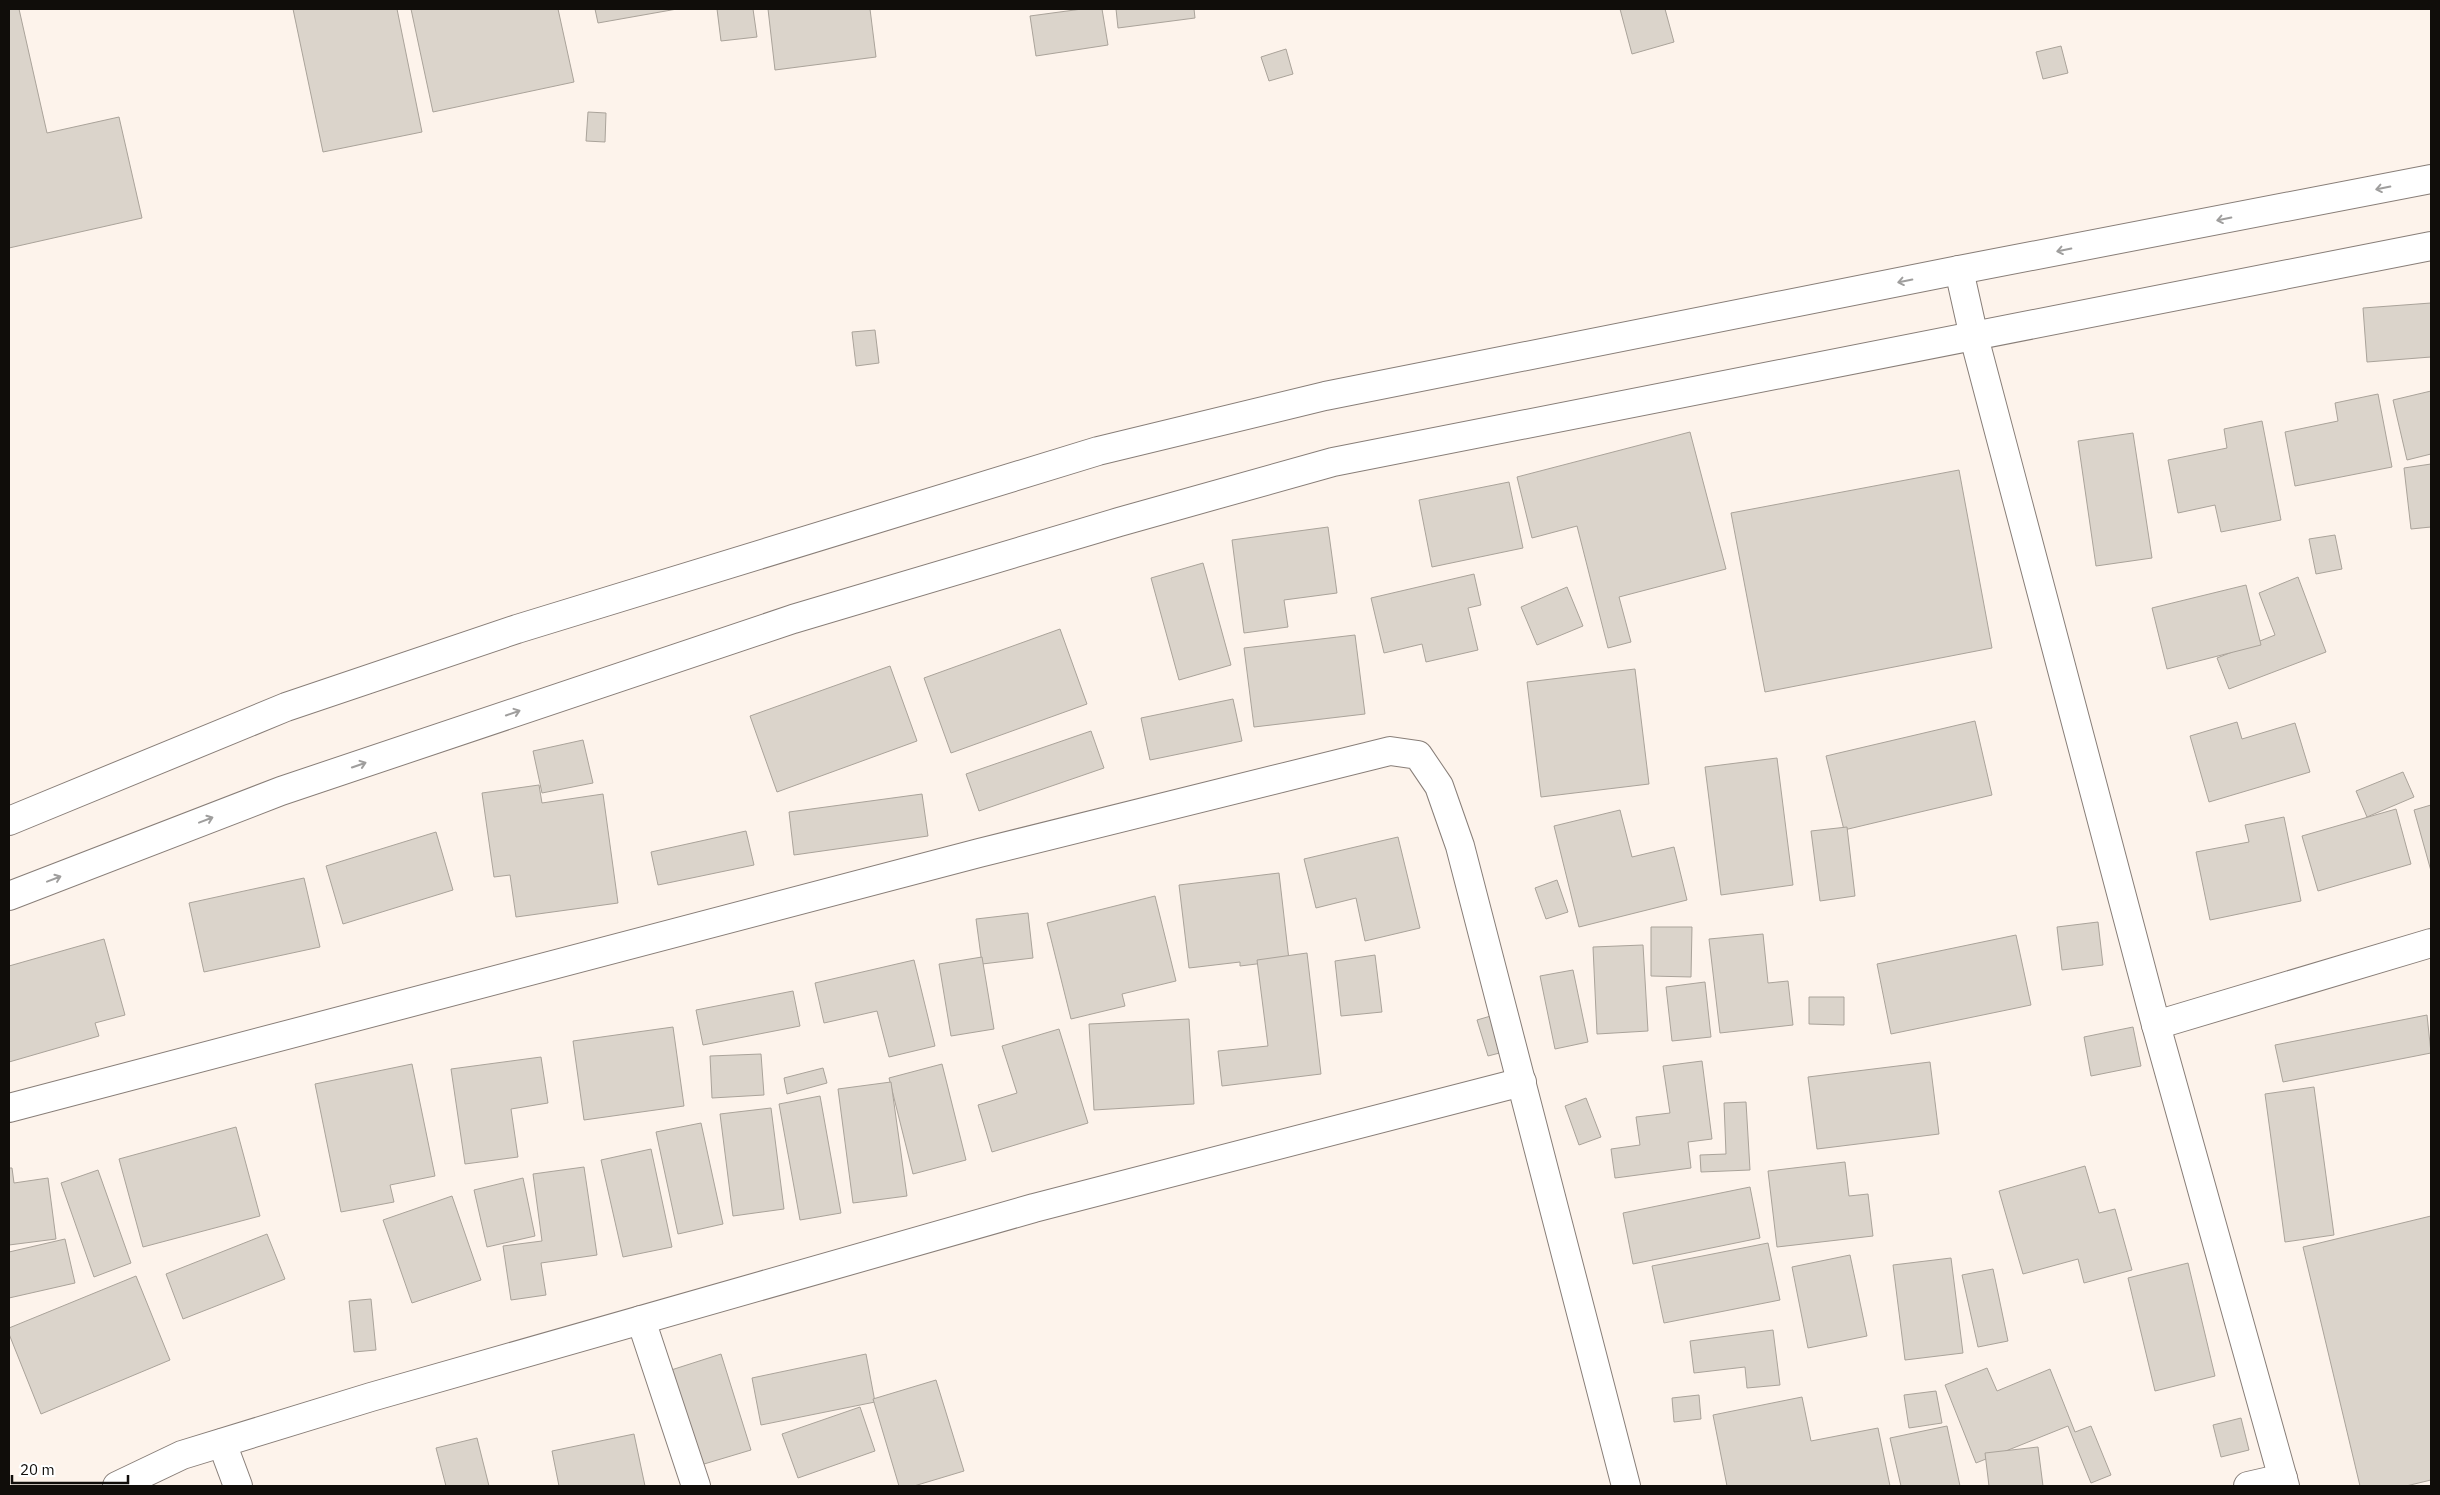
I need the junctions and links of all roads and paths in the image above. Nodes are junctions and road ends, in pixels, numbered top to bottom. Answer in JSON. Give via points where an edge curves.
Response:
{"nodes":[{"id":1,"x":2431,"y":179,"type":"edge"},
{"id":2,"x":2431,"y":246,"type":"edge"},
{"id":3,"x":1959,"y":270,"type":"junction"},
{"id":4,"x":1974,"y":337,"type":"junction"},
{"id":5,"x":9,"y":821,"type":"edge"},
{"id":6,"x":9,"y":896,"type":"edge"},
{"id":7,"x":2431,"y":943,"type":"edge"},
{"id":8,"x":2156,"y":1024,"type":"junction"},
{"id":9,"x":1522,"y":1082,"type":"junction"},
{"id":10,"x":9,"y":1108,"type":"edge"},
{"id":11,"x":641,"y":1320,"type":"junction"},
{"id":12,"x":222,"y":1443,"type":"junction"},
{"id":13,"x":2284,"y":1482,"type":"edge"},
{"id":14,"x":117,"y":1486,"type":"edge"},
{"id":15,"x":238,"y":1486,"type":"edge"},
{"id":16,"x":696,"y":1486,"type":"edge"},
{"id":17,"x":1626,"y":1486,"type":"edge"},
{"id":18,"x":2248,"y":1486,"type":"edge"}],
"edges":[{"from":1,"to":3,"type":"street","one_way":true},
{"from":2,"to":4,"type":"street"},
{"from":3,"to":4,"type":"street"},
{"from":3,"to":5,"type":"street","one_way":true,"via":[[1326,396],[1098,450],[517,629],[295,704]]},
{"from":6,"to":4,"type":"street","one_way":true,"via":[[290,788],[793,619],[1119,522],[1333,462]]},
{"from":4,"to":8,"type":"street"},
{"from":7,"to":8,"type":"street"},
{"from":8,"to":13,"type":"street"},
{"from":9,"to":10,"type":"street","via":[[1460,846],[1439,786],[1418,755],[1390,751],[979,853]]},
{"from":9,"to":11,"type":"street","via":[[1034,1208]]},
{"from":9,"to":17,"type":"street"},
{"from":11,"to":12,"type":"street"},
{"from":11,"to":16,"type":"street"},
{"from":12,"to":14,"type":"street","via":[[182,1455]]},
{"from":12,"to":15,"type":"street"},
{"from":13,"to":18,"type":"street"}]}
